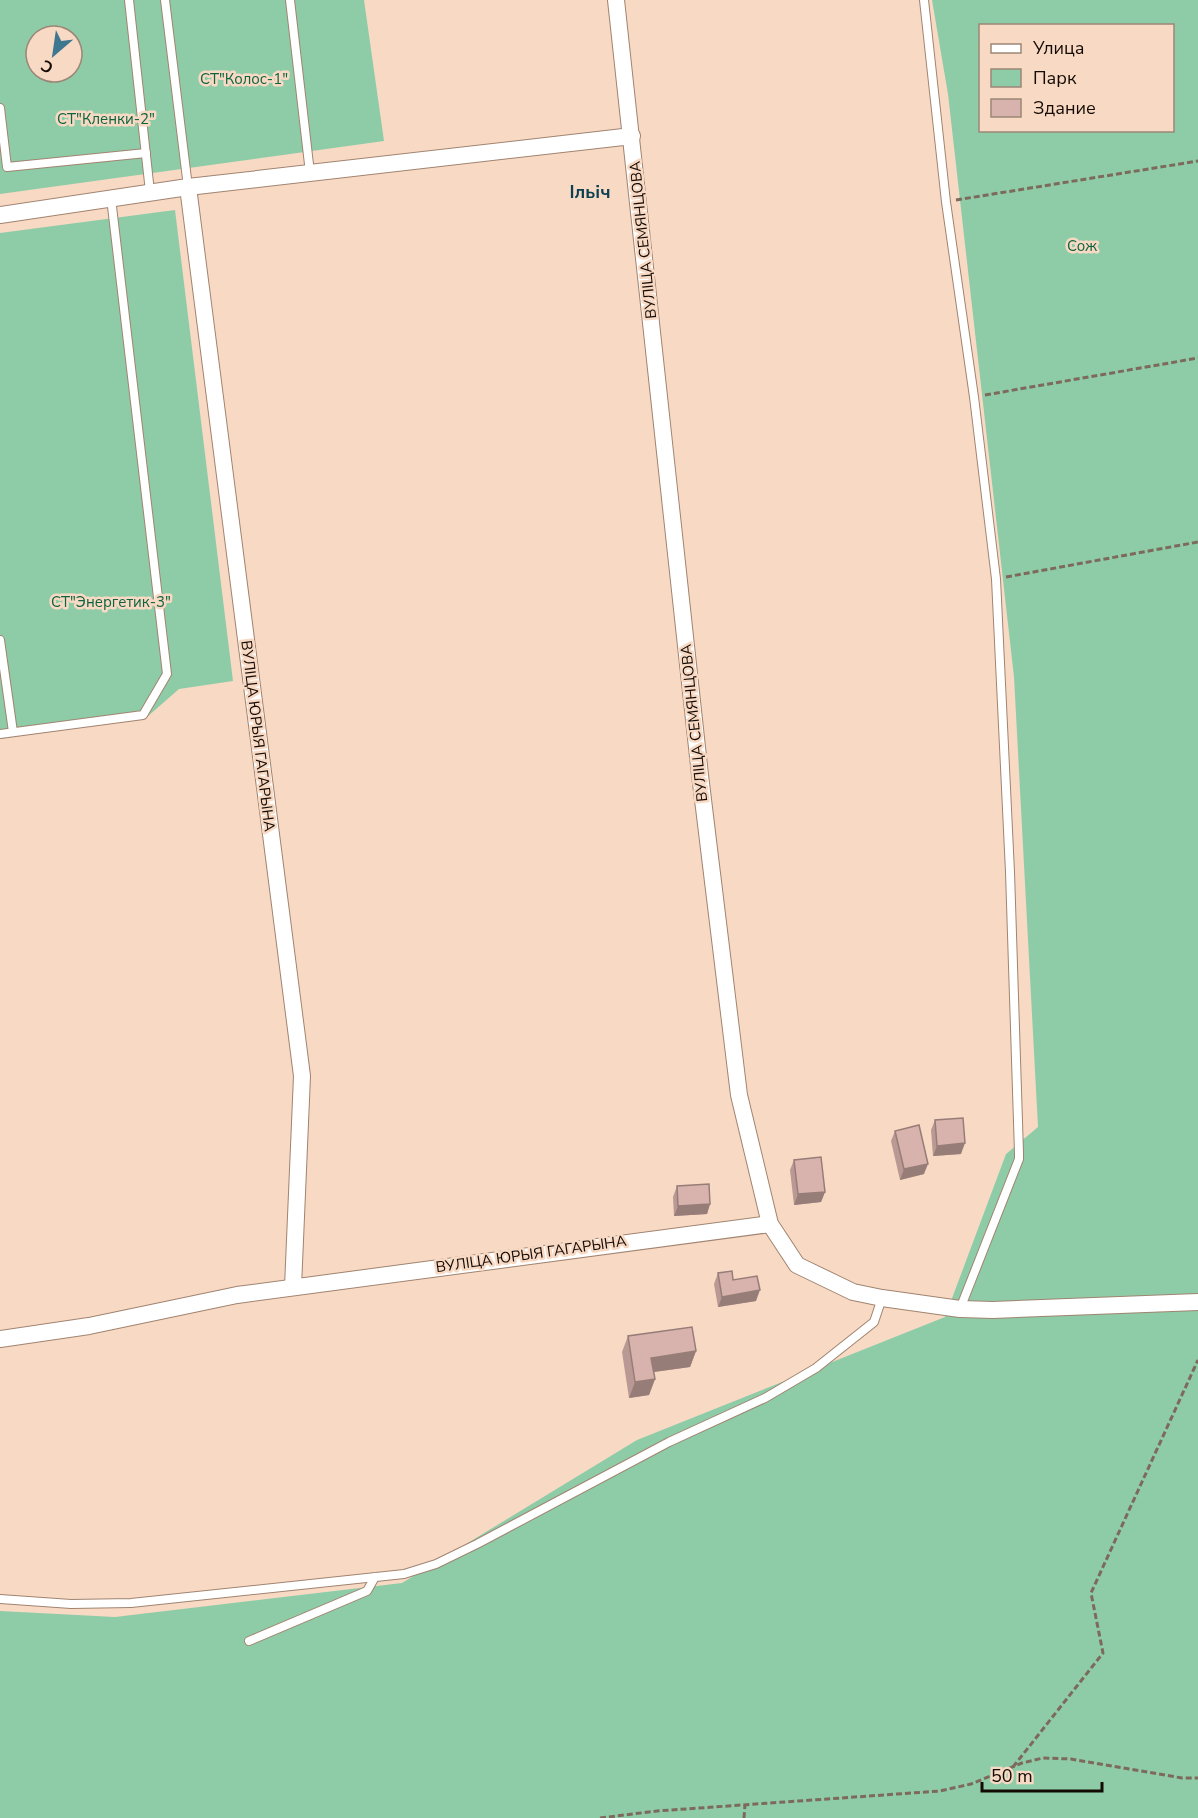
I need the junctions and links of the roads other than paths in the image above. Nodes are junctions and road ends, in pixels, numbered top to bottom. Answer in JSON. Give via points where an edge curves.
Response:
{"nodes":[{"id":1,"x":129,"y":0,"type":"edge"},
{"id":2,"x":165,"y":0,"type":"edge"},
{"id":3,"x":290,"y":0,"type":"edge"},
{"id":4,"x":616,"y":0,"type":"edge"},
{"id":5,"x":924,"y":0,"type":"edge"},
{"id":6,"x":0,"y":108,"type":"edge"},
{"id":7,"x":632,"y":136,"type":"junction"},
{"id":8,"x":146,"y":153,"type":"junction"},
{"id":9,"x":310,"y":173,"type":"junction"},
{"id":10,"x":188,"y":187,"type":"junction"},
{"id":11,"x":150,"y":192,"type":"junction"},
{"id":12,"x":111,"y":198,"type":"junction"},
{"id":13,"x":0,"y":215,"type":"edge"},
{"id":14,"x":0,"y":640,"type":"edge"},
{"id":15,"x":13,"y":732,"type":"junction"},
{"id":16,"x":0,"y":734,"type":"edge"},
{"id":17,"x":770,"y":1224,"type":"junction"},
{"id":18,"x":293,"y":1287,"type":"junction"},
{"id":19,"x":882,"y":1298,"type":"junction"},
{"id":20,"x":1198,"y":1302,"type":"edge"},
{"id":21,"x":960,"y":1309,"type":"junction"},
{"id":22,"x":0,"y":1339,"type":"edge"},
{"id":23,"x":375,"y":1577,"type":"junction"},
{"id":24,"x":0,"y":1599,"type":"edge"},
{"id":25,"x":249,"y":1641,"type":"dead end"}],
"edges":[{"from":1,"to":8,"type":"lane"},
{"from":2,"to":10,"type":"lane"},
{"from":3,"to":9,"type":"lane"},
{"from":4,"to":7,"type":"street","name":"ВУЛІЦА СЕМЯНЦОВА"},
{"from":5,"to":21,"type":"lane","via":[[946,202],[996,579],[1019,1159]]},
{"from":6,"to":8,"type":"lane","via":[[7,166]]},
{"from":7,"to":9,"type":"street"},
{"from":7,"to":17,"type":"street","name":"ВУЛІЦА СЕМЯНЦОВА","via":[[698,763],[739,1095]]},
{"from":8,"to":11,"type":"lane"},
{"from":9,"to":10,"type":"street"},
{"from":10,"to":11,"type":"street"},
{"from":10,"to":18,"type":"street","name":"ВУЛІЦА ЮРЫЯ ГАГАРЫНА","via":[[302,1076]]},
{"from":11,"to":12,"type":"street"},
{"from":12,"to":13,"type":"street"},
{"from":12,"to":15,"type":"lane","via":[[167,674],[143,715]]},
{"from":14,"to":15,"type":"lane"},
{"from":15,"to":16,"type":"lane"},
{"from":17,"to":18,"type":"street","name":"ВУЛІЦА ЮРЫЯ ГАГАРЫНА"},
{"from":17,"to":19,"type":"street","name":"ВУЛІЦА СЕМЯНЦОВА","via":[[796,1264],[853,1292]]},
{"from":18,"to":22,"type":"street","name":"ВУЛІЦА ЮРЫЯ ГАГАРЫНА"},
{"from":19,"to":21,"type":"street","name":"ВУЛІЦА СЕМЯНЦОВА"},
{"from":19,"to":23,"type":"lane","via":[[874,1322],[816,1368],[765,1398],[669,1442],[436,1564],[404,1574]]},
{"from":20,"to":21,"type":"street","name":"ВУЛІЦА СЕМЯНЦОВА"},
{"from":23,"to":24,"type":"lane","via":[[131,1603]]},
{"from":23,"to":25,"type":"lane","via":[[367,1591]]}]}
